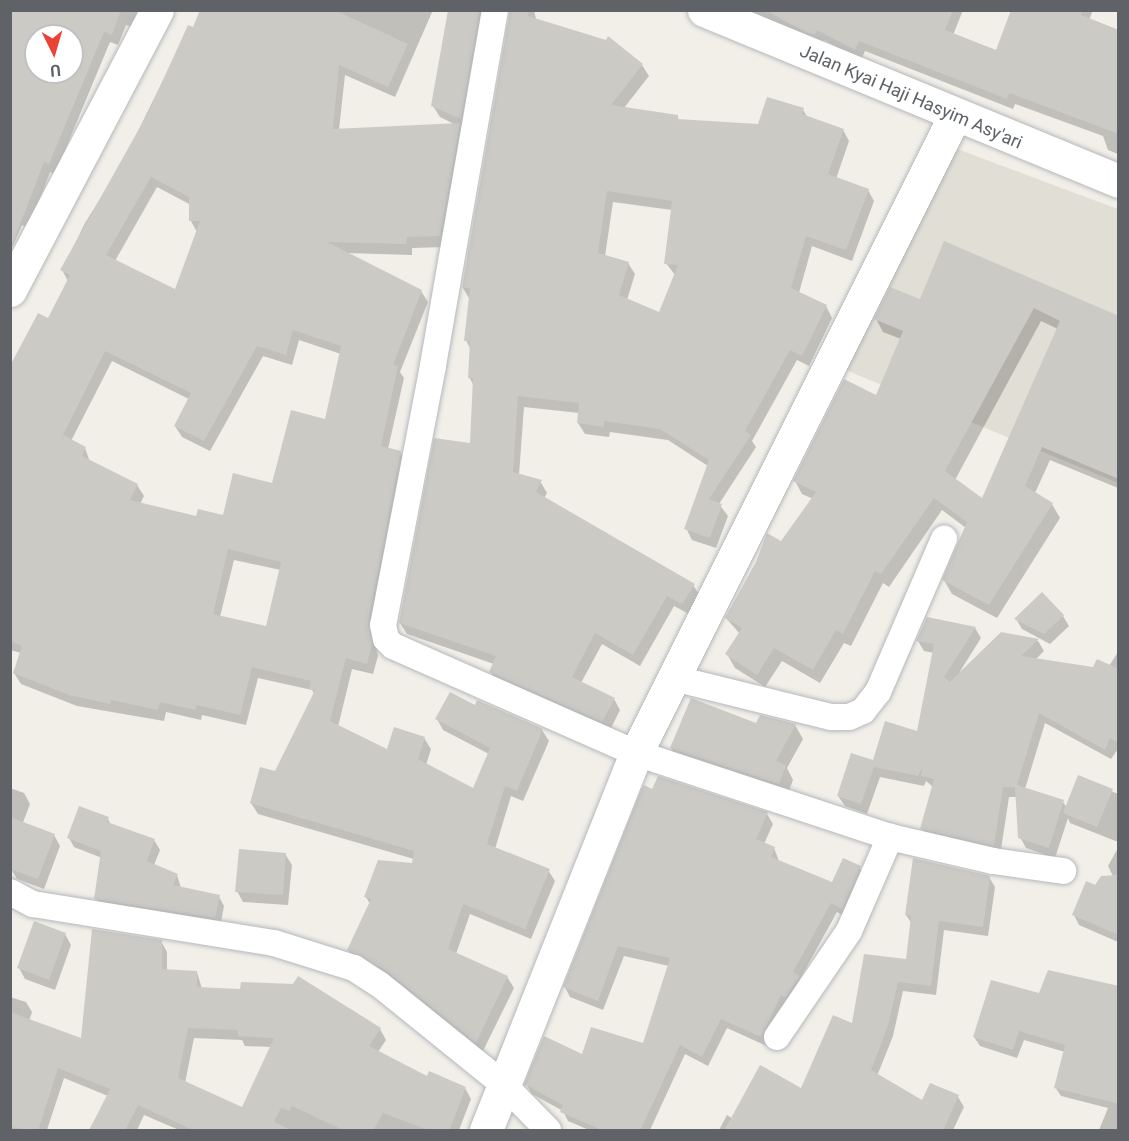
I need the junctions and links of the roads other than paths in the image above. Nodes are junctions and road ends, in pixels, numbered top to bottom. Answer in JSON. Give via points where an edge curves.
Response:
{"nodes":[{"id":1,"x":157,"y":10,"type":"edge"},
{"id":2,"x":495,"y":10,"type":"edge"},
{"id":3,"x":704,"y":10,"type":"edge"},
{"id":4,"x":954,"y":117,"type":"junction"},
{"id":5,"x":1119,"y":181,"type":"edge"},
{"id":6,"x":10,"y":290,"type":"edge"},
{"id":7,"x":944,"y":538,"type":"dead end"},
{"id":8,"x":673,"y":678,"type":"junction"},
{"id":9,"x":636,"y":753,"type":"junction"},
{"id":10,"x":890,"y":837,"type":"junction"},
{"id":11,"x":1063,"y":871,"type":"dead end"},
{"id":12,"x":10,"y":892,"type":"edge"},
{"id":13,"x":777,"y":1037,"type":"dead end"},
{"id":14,"x":504,"y":1085,"type":"junction"},
{"id":15,"x":486,"y":1131,"type":"edge"},
{"id":16,"x":548,"y":1131,"type":"edge"}],
"edges":[{"from":1,"to":6,"type":"street"},
{"from":2,"to":9,"type":"street","via":[[434,366],[383,625],[386,639],[393,646]]},
{"from":3,"to":4,"type":"street","name":"Jalan Kyai Haji Hasyim Asy'ari"},
{"from":4,"to":5,"type":"street","name":"Jalan Kyai Haji Hasyim Asy'ari"},
{"from":4,"to":8,"type":"street"},
{"from":7,"to":8,"type":"street","via":[[878,692],[863,711],[849,717],[831,717]]},
{"from":8,"to":9,"type":"street"},
{"from":9,"to":10,"type":"street"},
{"from":9,"to":14,"type":"street"},
{"from":10,"to":11,"type":"street","via":[[993,861]]},
{"from":10,"to":13,"type":"street","via":[[849,931]]},
{"from":12,"to":14,"type":"street","via":[[33,904],[274,943],[354,968]]},
{"from":14,"to":15,"type":"street"},
{"from":14,"to":16,"type":"street"}]}
